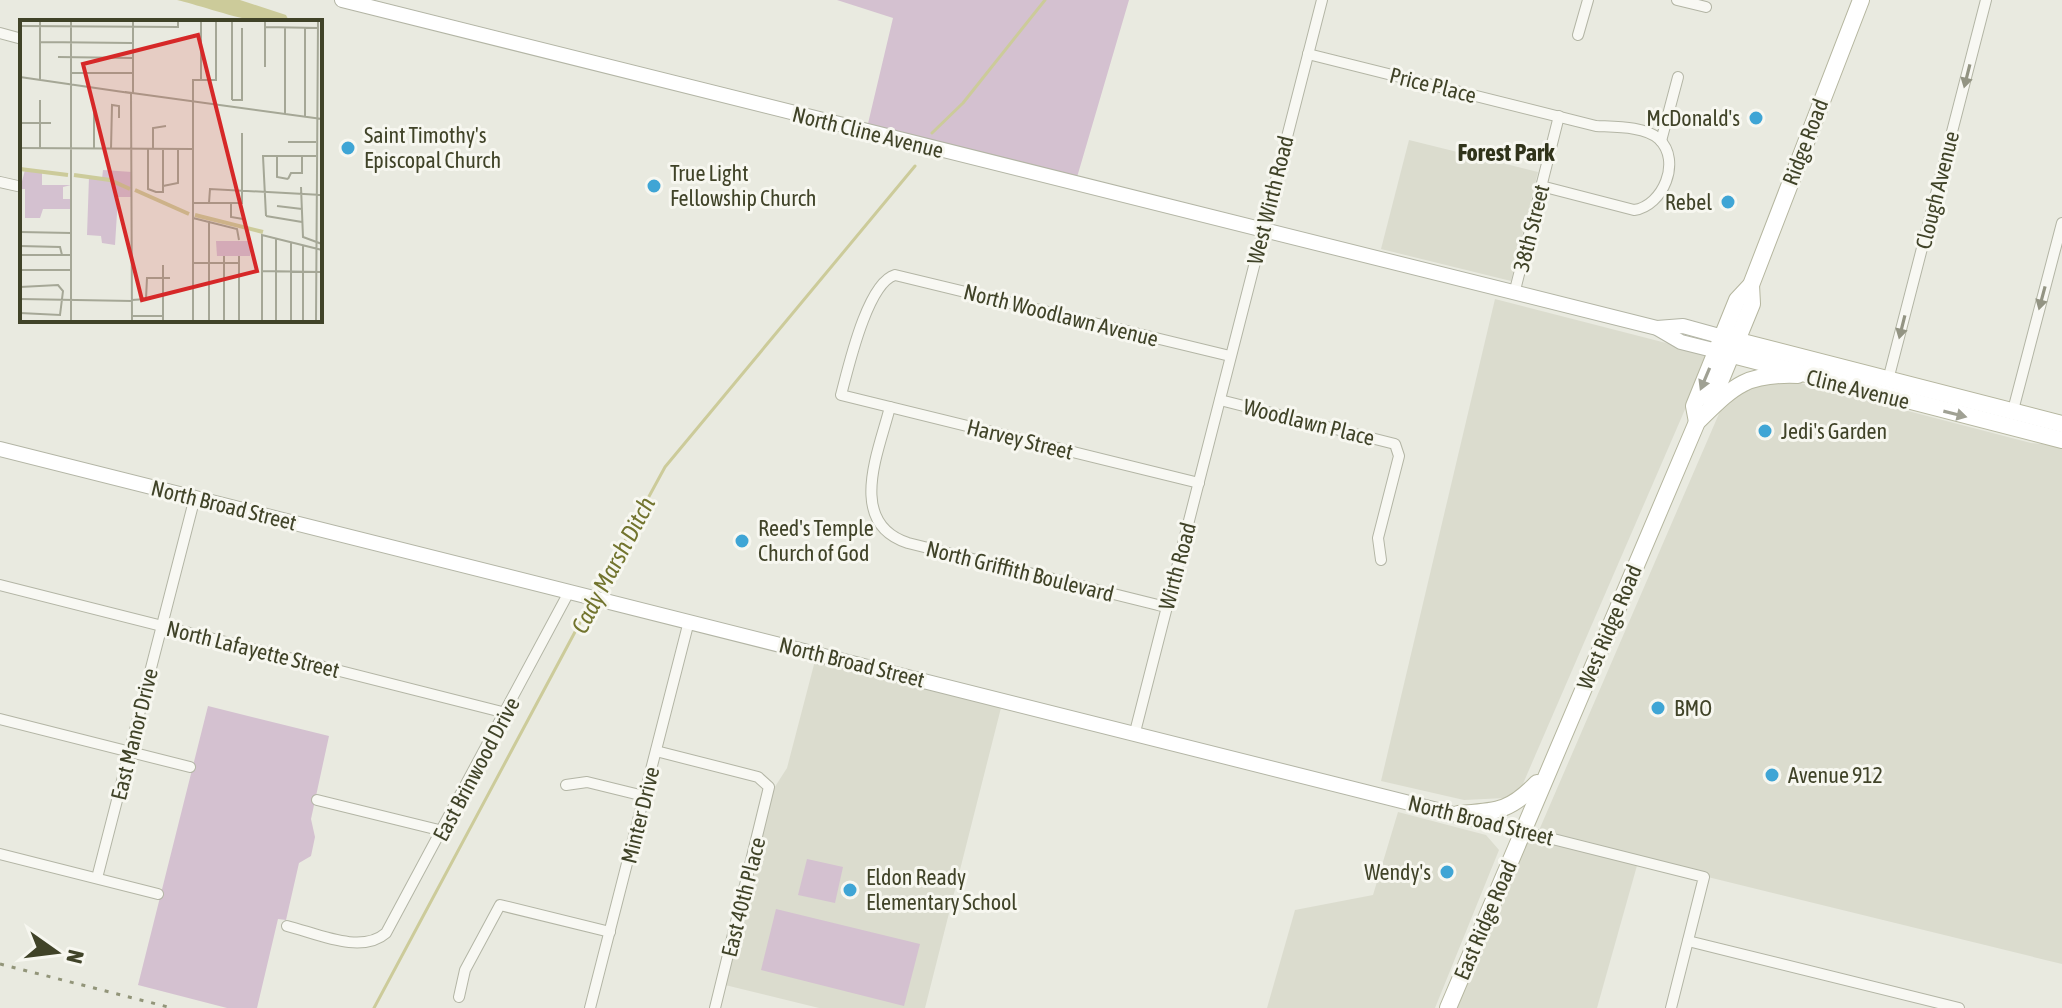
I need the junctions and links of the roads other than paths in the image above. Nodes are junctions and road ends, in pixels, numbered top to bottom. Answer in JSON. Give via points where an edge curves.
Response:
{"nodes":[{"id":1,"x":342,"y":0,"type":"edge"},
{"id":2,"x":1322,"y":0,"type":"edge"},
{"id":3,"x":1588,"y":0,"type":"edge"},
{"id":4,"x":1677,"y":0,"type":"edge"},
{"id":5,"x":1861,"y":0,"type":"edge"},
{"id":6,"x":1986,"y":0,"type":"edge"},
{"id":7,"x":1706,"y":7,"type":"dead end"},
{"id":8,"x":0,"y":33,"type":"edge"},
{"id":9,"x":1578,"y":35,"type":"dead end"},
{"id":10,"x":20,"y":38,"type":"edge"},
{"id":11,"x":1308,"y":54,"type":"junction"},
{"id":12,"x":1678,"y":77,"type":"dead end"},
{"id":13,"x":1559,"y":116,"type":"junction"},
{"id":14,"x":1661,"y":141,"type":"junction"},
{"id":15,"x":0,"y":182,"type":"edge"},
{"id":16,"x":1541,"y":186,"type":"junction"},
{"id":17,"x":20,"y":187,"type":"edge"},
{"id":18,"x":2062,"y":223,"type":"edge"},
{"id":19,"x":1262,"y":231,"type":"junction"},
{"id":20,"x":1395,"y":264,"type":"joint"},
{"id":21,"x":1514,"y":294,"type":"junction"},
{"id":22,"x":1728,"y":346,"type":"junction"},
{"id":23,"x":1230,"y":356,"type":"junction"},
{"id":24,"x":1798,"y":375,"type":"junction"},
{"id":25,"x":1888,"y":380,"type":"junction"},
{"id":26,"x":841,"y":395,"type":"joint"},
{"id":27,"x":1220,"y":400,"type":"junction"},
{"id":28,"x":890,"y":407,"type":"junction"},
{"id":29,"x":1702,"y":417,"type":"junction"},
{"id":30,"x":2011,"y":419,"type":"junction"},
{"id":31,"x":2062,"y":424,"type":"edge"},
{"id":32,"x":2062,"y":440,"type":"edge"},
{"id":33,"x":0,"y":449,"type":"edge"},
{"id":34,"x":1199,"y":483,"type":"junction"},
{"id":35,"x":195,"y":497,"type":"junction"},
{"id":36,"x":1381,"y":560,"type":"dead end"},
{"id":37,"x":0,"y":585,"type":"edge"},
{"id":38,"x":576,"y":593,"type":"junction"},
{"id":39,"x":1166,"y":607,"type":"junction"},
{"id":40,"x":689,"y":621,"type":"junction"},
{"id":41,"x":161,"y":626,"type":"junction"},
{"id":42,"x":506,"y":713,"type":"junction"},
{"id":43,"x":0,"y":719,"type":"edge"},
{"id":44,"x":1135,"y":732,"type":"junction"},
{"id":45,"x":656,"y":751,"type":"junction"},
{"id":46,"x":130,"y":752,"type":"junction"},
{"id":47,"x":190,"y":767,"type":"dead end"},
{"id":48,"x":1547,"y":773,"type":"junction"},
{"id":49,"x":566,"y":785,"type":"dead end"},
{"id":50,"x":644,"y":796,"type":"junction"},
{"id":51,"x":317,"y":800,"type":"dead end"},
{"id":52,"x":1458,"y":814,"type":"junction"},
{"id":53,"x":443,"y":831,"type":"junction"},
{"id":54,"x":1521,"y":831,"type":"junction"},
{"id":55,"x":0,"y":854,"type":"edge"},
{"id":56,"x":97,"y":878,"type":"junction"},
{"id":57,"x":158,"y":894,"type":"dead end"},
{"id":58,"x":287,"y":926,"type":"dead end"},
{"id":59,"x":610,"y":932,"type":"junction"},
{"id":60,"x":1688,"y":941,"type":"junction"},
{"id":61,"x":459,"y":997,"type":"dead end"},
{"id":62,"x":590,"y":1008,"type":"edge"},
{"id":63,"x":715,"y":1008,"type":"edge"},
{"id":64,"x":1448,"y":1008,"type":"edge"},
{"id":65,"x":1671,"y":1008,"type":"edge"},
{"id":66,"x":1959,"y":1008,"type":"edge"}],
"edges":[{"from":1,"to":19,"type":"street","name":"North Cline Avenue"},
{"from":2,"to":11,"type":"street","name":"West Wirth Road"},
{"from":3,"to":9,"type":"street"},
{"from":4,"to":7,"type":"street"},
{"from":5,"to":22,"type":"main road","name":"Ridge Road","via":[[1751,285],[1752,304]]},
{"from":6,"to":25,"type":"street","name":"Clough Avenue","one_way":true},
{"from":8,"to":10,"type":"street"},
{"from":11,"to":13,"type":"street","name":"Price Place"},
{"from":11,"to":19,"type":"street","name":"West Wirth Road"},
{"from":12,"to":14,"type":"street"},
{"from":13,"to":14,"type":"street","name":"Price Place","via":[[1655,135]]},
{"from":13,"to":16,"type":"street","name":"38th Street"},
{"from":14,"to":16,"type":"street","via":[[1667,176],[1659,195],[1644,208],[1634,210]]},
{"from":15,"to":17,"type":"street"},
{"from":16,"to":21,"type":"street","name":"38th Street"},
{"from":18,"to":30,"type":"street","one_way":true},
{"from":19,"to":20,"type":"street","name":"North Cline Avenue"},
{"from":19,"to":23,"type":"street","name":"West Wirth Road"},
{"from":20,"to":21,"type":"street","name":"Cline Avenue"},
{"from":21,"to":22,"type":"street","name":"Cline Avenue","via":[[1657,328],[1681,342]]},
{"from":22,"to":24,"type":"main road","name":"Cline Avenue"},
{"from":22,"to":25,"type":"main road","name":"Cline Avenue"},
{"from":22,"to":29,"type":"main road","name":"West Ridge Road"},
{"from":23,"to":26,"type":"street","name":"North Woodlawn Avenue","via":[[891,276],[858,332]]},
{"from":23,"to":27,"type":"street","name":"West Wirth Road"},
{"from":24,"to":29,"type":"main road","via":[[1744,380]]},
{"from":24,"to":30,"type":"main road","name":"Cline Avenue","one_way":true},
{"from":25,"to":30,"type":"main road","name":"Cline Avenue"},
{"from":26,"to":28,"type":"street","name":"Harvey Street"},
{"from":27,"to":34,"type":"street","name":"Wirth Road"},
{"from":27,"to":36,"type":"street","name":"Woodlawn Place","via":[[1397,446],[1378,538]]},
{"from":28,"to":34,"type":"street","name":"Harvey Street"},
{"from":28,"to":39,"type":"street","name":"North Griffith Boulevard","via":[[869,496],[880,525],[891,536]]},
{"from":29,"to":48,"type":"main road","name":"West Ridge Road"},
{"from":30,"to":31,"type":"main road","name":"Cline Avenue"},
{"from":30,"to":32,"type":"main road","name":"Cline Avenue"},
{"from":33,"to":35,"type":"street","name":"North Broad Street"},
{"from":34,"to":39,"type":"street","name":"Wirth Road"},
{"from":35,"to":38,"type":"street","name":"North Broad Street"},
{"from":35,"to":41,"type":"street","name":"East Manor Drive"},
{"from":37,"to":41,"type":"street","name":"North Lafayette Street"},
{"from":38,"to":40,"type":"street","name":"North Broad Street"},
{"from":38,"to":42,"type":"street","name":"East Brinwood Drive"},
{"from":39,"to":44,"type":"street","name":"Wirth Road"},
{"from":40,"to":44,"type":"street","name":"North Broad Street"},
{"from":40,"to":45,"type":"street","name":"Minter Drive"},
{"from":41,"to":42,"type":"street","name":"North Lafayette Street"},
{"from":41,"to":46,"type":"street","name":"East Manor Drive"},
{"from":42,"to":53,"type":"street","name":"East Brinwood Drive"},
{"from":43,"to":46,"type":"street"},
{"from":44,"to":52,"type":"street","name":"North Broad Street"},
{"from":45,"to":50,"type":"street","name":"Minter Drive"},
{"from":45,"to":63,"type":"street","name":"East 40th Place","via":[[758,777],[769,787]]},
{"from":46,"to":47,"type":"street"},
{"from":46,"to":56,"type":"street","name":"East Manor Drive"},
{"from":48,"to":52,"type":"main road","via":[[1505,810]]},
{"from":48,"to":54,"type":"main road","name":"West Ridge Road"},
{"from":49,"to":50,"type":"street","via":[[587,782]]},
{"from":50,"to":59,"type":"street","name":"Minter Drive"},
{"from":51,"to":53,"type":"street"},
{"from":52,"to":54,"type":"street","name":"North Broad Street"},
{"from":53,"to":58,"type":"street","name":"East Brinwood Drive","via":[[397,917],[375,941],[354,943]]},
{"from":54,"to":60,"type":"street","name":"North Broad Street","via":[[1704,877]]},
{"from":54,"to":64,"type":"main road","name":"East Ridge Road"},
{"from":55,"to":56,"type":"street"},
{"from":56,"to":57,"type":"street"},
{"from":59,"to":61,"type":"street","via":[[500,905],[465,970]]},
{"from":59,"to":62,"type":"street","name":"Minter Drive"},
{"from":60,"to":65,"type":"street"},
{"from":60,"to":66,"type":"street"}]}
